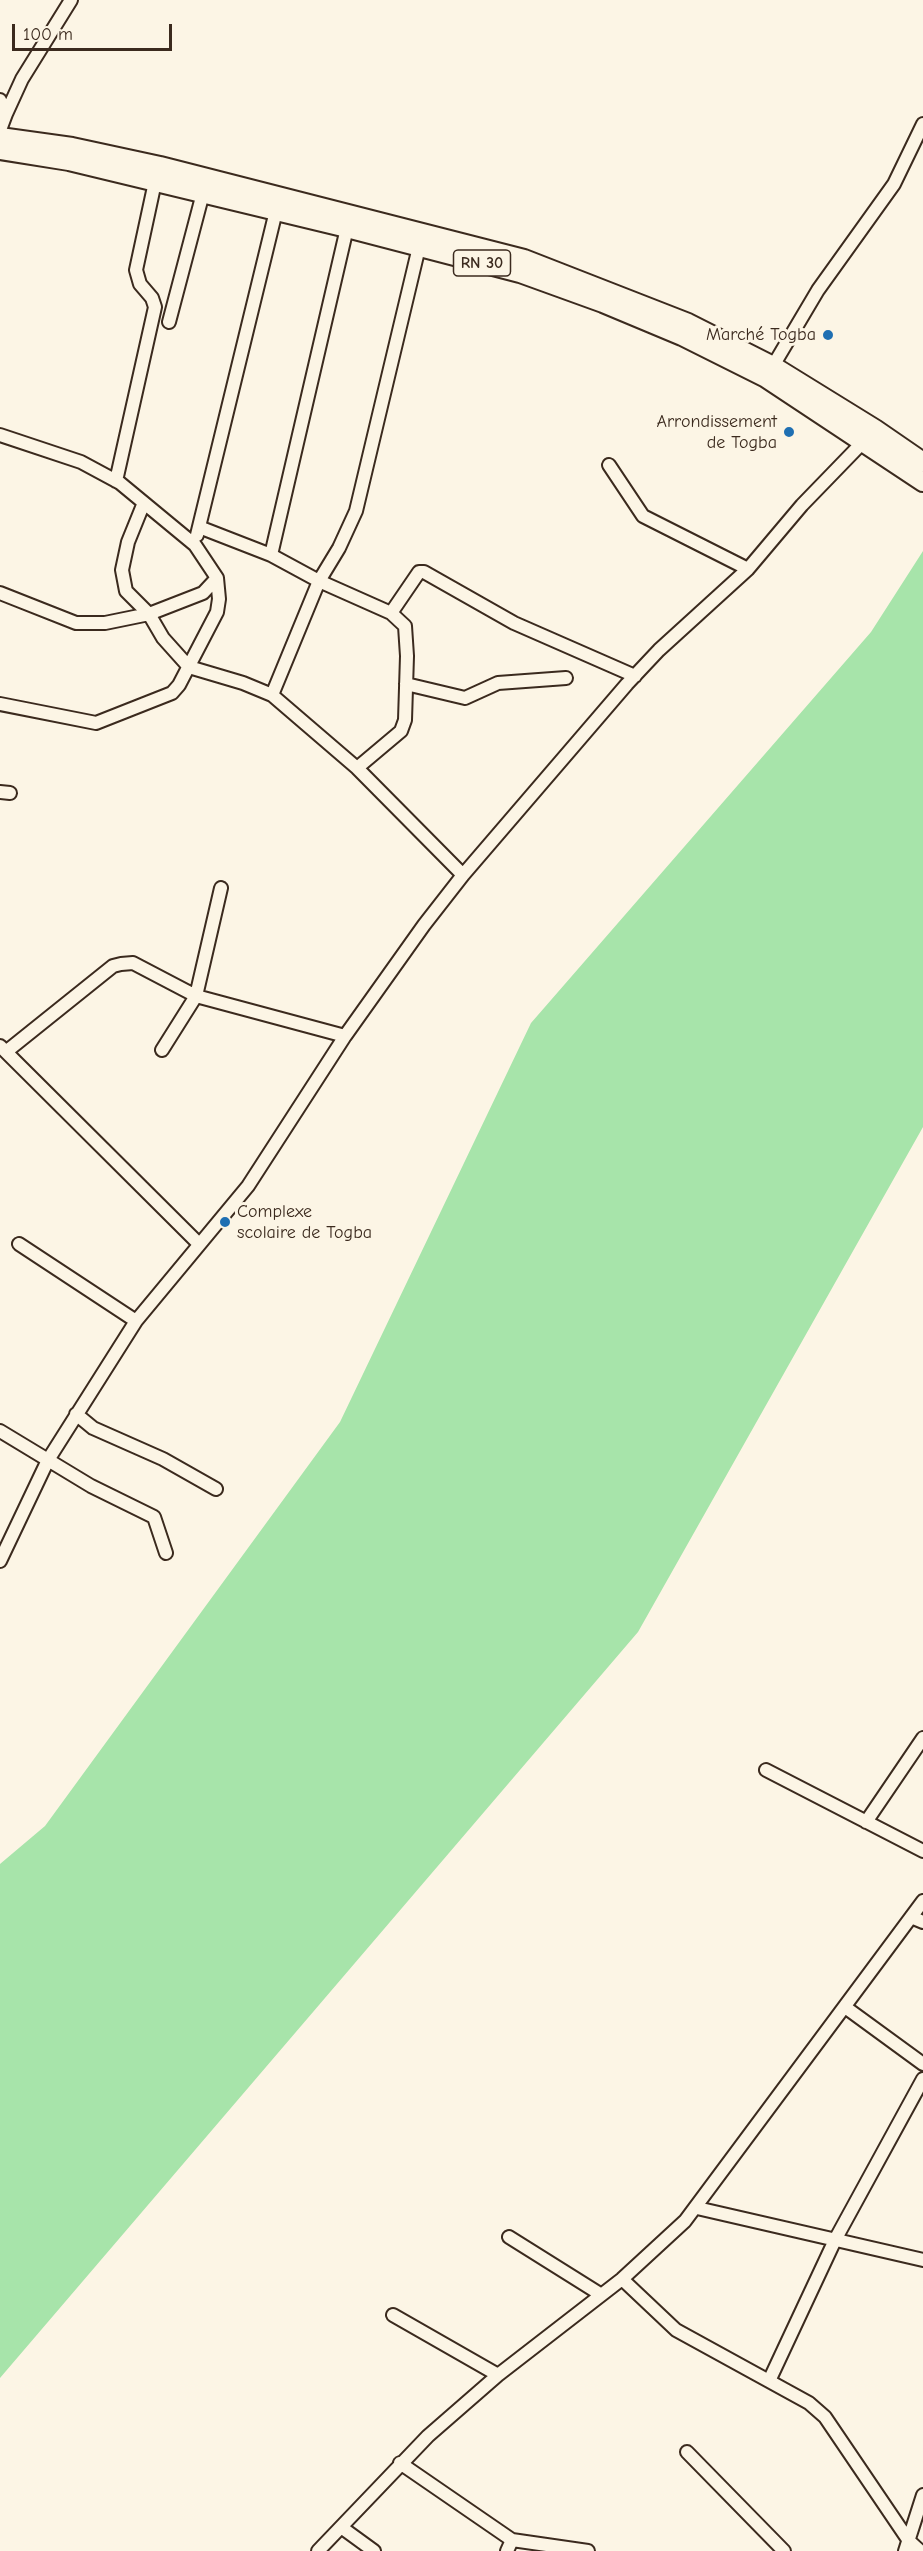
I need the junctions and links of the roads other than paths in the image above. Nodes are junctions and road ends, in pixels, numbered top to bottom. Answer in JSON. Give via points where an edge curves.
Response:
{"nodes":[{"id":1,"x":71,"y":0,"type":"edge"},
{"id":2,"x":0,"y":100,"type":"edge"},
{"id":3,"x":6,"y":114,"type":"junction"},
{"id":4,"x":923,"y":124,"type":"edge"},
{"id":5,"x":0,"y":130,"type":"edge"},
{"id":6,"x":0,"y":137,"type":"edge"},
{"id":7,"x":0,"y":150,"type":"edge"},
{"id":8,"x":155,"y":182,"type":"junction"},
{"id":9,"x":203,"y":193,"type":"junction"},
{"id":10,"x":276,"y":211,"type":"junction"},
{"id":11,"x":347,"y":228,"type":"junction"},
{"id":12,"x":419,"y":247,"type":"junction"},
{"id":13,"x":169,"y":322,"type":"dead end"},
{"id":14,"x":769,"y":372,"type":"junction"},
{"id":15,"x":0,"y":435,"type":"edge"},
{"id":16,"x":864,"y":441,"type":"junction"},
{"id":17,"x":923,"y":462,"type":"edge"},
{"id":18,"x":609,"y":465,"type":"dead end"},
{"id":19,"x":116,"y":481,"type":"junction"},
{"id":20,"x":923,"y":482,"type":"edge"},
{"id":21,"x":143,"y":505,"type":"junction"},
{"id":22,"x":199,"y":528,"type":"junction"},
{"id":23,"x":195,"y":545,"type":"junction"},
{"id":24,"x":271,"y":555,"type":"junction"},
{"id":25,"x":748,"y":569,"type":"junction"},
{"id":26,"x":217,"y":578,"type":"junction"},
{"id":27,"x":319,"y":581,"type":"junction"},
{"id":28,"x":0,"y":593,"type":"edge"},
{"id":29,"x":391,"y":613,"type":"junction"},
{"id":30,"x":149,"y":614,"type":"junction"},
{"id":31,"x":189,"y":667,"type":"junction"},
{"id":32,"x":635,"y":676,"type":"junction"},
{"id":33,"x":566,"y":678,"type":"dead end"},
{"id":34,"x":406,"y":684,"type":"junction"},
{"id":35,"x":272,"y":695,"type":"junction"},
{"id":36,"x":0,"y":704,"type":"edge"},
{"id":37,"x":357,"y":768,"type":"junction"},
{"id":38,"x":463,"y":875,"type":"junction"},
{"id":39,"x":221,"y":888,"type":"dead end"},
{"id":40,"x":196,"y":996,"type":"junction"},
{"id":41,"x":345,"y":1036,"type":"junction"},
{"id":42,"x":4,"y":1049,"type":"edge"},
{"id":43,"x":162,"y":1050,"type":"dead end"},
{"id":44,"x":19,"y":1244,"type":"dead end"},
{"id":45,"x":199,"y":1244,"type":"junction"},
{"id":46,"x":136,"y":1321,"type":"junction"},
{"id":47,"x":76,"y":1414,"type":"junction"},
{"id":48,"x":0,"y":1431,"type":"edge"},
{"id":49,"x":48,"y":1460,"type":"junction"},
{"id":50,"x":216,"y":1489,"type":"dead end"},
{"id":51,"x":166,"y":1553,"type":"dead end"},
{"id":52,"x":0,"y":1561,"type":"edge"},
{"id":53,"x":923,"y":1738,"type":"edge"},
{"id":54,"x":766,"y":1770,"type":"dead end"},
{"id":55,"x":866,"y":1822,"type":"junction"},
{"id":56,"x":923,"y":1851,"type":"edge"},
{"id":57,"x":923,"y":1901,"type":"edge"},
{"id":58,"x":917,"y":1920,"type":"edge"},
{"id":59,"x":845,"y":2007,"type":"junction"},
{"id":60,"x":923,"y":2064,"type":"edge"},
{"id":61,"x":923,"y":2079,"type":"edge"},
{"id":62,"x":697,"y":2208,"type":"junction"},
{"id":63,"x":509,"y":2237,"type":"dead end"},
{"id":64,"x":835,"y":2240,"type":"junction"},
{"id":65,"x":923,"y":2260,"type":"edge"},
{"id":66,"x":622,"y":2279,"type":"junction"},
{"id":67,"x":600,"y":2294,"type":"junction"},
{"id":68,"x":393,"y":2314,"type":"dead end"},
{"id":69,"x":498,"y":2375,"type":"junction"},
{"id":70,"x":769,"y":2381,"type":"junction"},
{"id":71,"x":687,"y":2452,"type":"dead end"},
{"id":72,"x":400,"y":2463,"type":"junction"},
{"id":73,"x":923,"y":2495,"type":"edge"},
{"id":74,"x":340,"y":2527,"type":"junction"},
{"id":75,"x":510,"y":2545,"type":"edge"},
{"id":76,"x":907,"y":2546,"type":"edge"},
{"id":77,"x":318,"y":2551,"type":"edge"},
{"id":78,"x":374,"y":2551,"type":"edge"},
{"id":79,"x":588,"y":2551,"type":"edge"},
{"id":80,"x":784,"y":2551,"type":"edge"},
{"id":81,"x":920,"y":2551,"type":"edge"}],
"edges":[{"from":1,"to":3,"type":"street","via":[[22,79]]},
{"from":2,"to":3,"type":"street"},
{"from":3,"to":5,"type":"street"},
{"from":4,"to":14,"type":"street","via":[[894,184],[818,290]]},
{"from":6,"to":14,"type":"main road","name":"RN 30","number":"RN 30","via":[[72,147],[160,166],[524,260],[688,322]]},
{"from":7,"to":8,"type":"main road","number":"RN 30","via":[[69,161]]},
{"from":8,"to":9,"type":"main road","number":"RN 30"},
{"from":8,"to":19,"type":"street","via":[[136,270],[155,307]]},
{"from":9,"to":10,"type":"main road","number":"RN 30"},
{"from":9,"to":13,"type":"street"},
{"from":10,"to":11,"type":"main road","number":"RN 30"},
{"from":10,"to":22,"type":"street"},
{"from":11,"to":12,"type":"main road","number":"RN 30"},
{"from":11,"to":24,"type":"street"},
{"from":12,"to":14,"type":"main road","number":"RN 30","via":[[520,273]]},
{"from":12,"to":27,"type":"street","via":[[356,511]]},
{"from":14,"to":16,"type":"main road","number":"RN 30"},
{"from":14,"to":17,"type":"main road","name":"RN 30","number":"RN 30","via":[[875,429]]},
{"from":15,"to":19,"type":"street","via":[[81,462]]},
{"from":16,"to":20,"type":"main road","number":"RN 30"},
{"from":16,"to":25,"type":"street"},
{"from":18,"to":25,"type":"street","via":[[643,516]]},
{"from":19,"to":21,"type":"street"},
{"from":21,"to":23,"type":"street"},
{"from":21,"to":30,"type":"street","via":[[122,570],[126,591]]},
{"from":22,"to":23,"type":"street"},
{"from":22,"to":24,"type":"street"},
{"from":23,"to":26,"type":"street"},
{"from":24,"to":27,"type":"street"},
{"from":25,"to":32,"type":"street"},
{"from":26,"to":30,"type":"street","via":[[203,593]]},
{"from":26,"to":31,"type":"street","via":[[217,612]]},
{"from":27,"to":29,"type":"street"},
{"from":27,"to":35,"type":"street"},
{"from":28,"to":30,"type":"street","via":[[76,623],[105,623]]},
{"from":29,"to":32,"type":"street","via":[[419,572],[424,572],[514,622]]},
{"from":29,"to":34,"type":"street","via":[[405,626]]},
{"from":30,"to":31,"type":"street","via":[[163,638]]},
{"from":31,"to":35,"type":"street"},
{"from":31,"to":36,"type":"street","via":[[172,693],[96,723]]},
{"from":32,"to":38,"type":"street"},
{"from":33,"to":34,"type":"street","via":[[498,683],[465,698]]},
{"from":34,"to":37,"type":"street","via":[[401,730]]},
{"from":35,"to":37,"type":"street"},
{"from":37,"to":38,"type":"street"},
{"from":38,"to":41,"type":"street"},
{"from":39,"to":40,"type":"street"},
{"from":40,"to":41,"type":"street"},
{"from":40,"to":42,"type":"street","via":[[133,963],[113,966]]},
{"from":40,"to":43,"type":"street"},
{"from":41,"to":45,"type":"street","via":[[248,1186]]},
{"from":42,"to":45,"type":"street"},
{"from":44,"to":46,"type":"street"},
{"from":45,"to":46,"type":"street"},
{"from":46,"to":47,"type":"street"},
{"from":47,"to":49,"type":"street"},
{"from":47,"to":50,"type":"street","via":[[93,1428],[163,1459]]},
{"from":48,"to":49,"type":"street"},
{"from":49,"to":51,"type":"street","via":[[154,1517]]},
{"from":49,"to":52,"type":"street"},
{"from":53,"to":55,"type":"street"},
{"from":54,"to":55,"type":"street"},
{"from":55,"to":56,"type":"street"},
{"from":57,"to":58,"type":"street"},
{"from":58,"to":59,"type":"street"},
{"from":59,"to":60,"type":"street"},
{"from":59,"to":62,"type":"street"},
{"from":61,"to":64,"type":"street"},
{"from":62,"to":64,"type":"street"},
{"from":62,"to":66,"type":"street"},
{"from":63,"to":67,"type":"street"},
{"from":64,"to":65,"type":"street"},
{"from":64,"to":70,"type":"street"},
{"from":66,"to":67,"type":"street"},
{"from":66,"to":70,"type":"street","via":[[676,2330]]},
{"from":67,"to":69,"type":"street"},
{"from":68,"to":69,"type":"street"},
{"from":69,"to":72,"type":"street"},
{"from":70,"to":76,"type":"street","via":[[809,2403],[825,2417]]},
{"from":71,"to":80,"type":"street"},
{"from":72,"to":74,"type":"street"},
{"from":72,"to":75,"type":"street"},
{"from":73,"to":76,"type":"street"},
{"from":74,"to":77,"type":"street"},
{"from":74,"to":78,"type":"street"},
{"from":75,"to":79,"type":"street"},
{"from":76,"to":81,"type":"street"}]}
